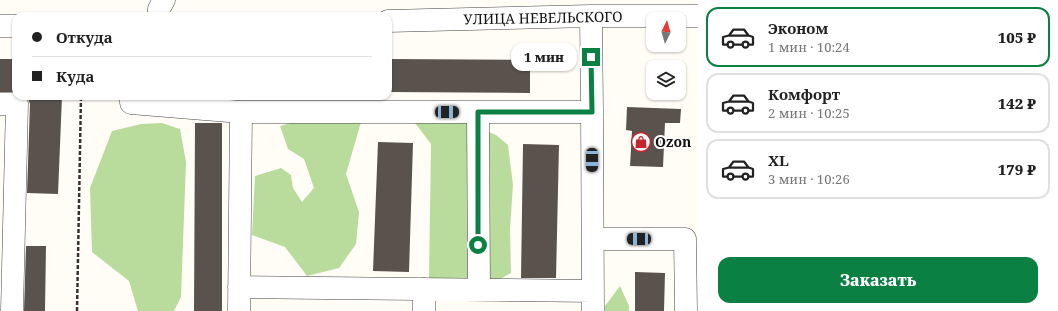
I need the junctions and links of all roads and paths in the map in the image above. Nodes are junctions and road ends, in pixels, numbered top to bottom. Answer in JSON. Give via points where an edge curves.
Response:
{"nodes":[{"id":1,"x":164,"y":0,"type":"edge"},
{"id":2,"x":159,"y":12,"type":"edge"},
{"id":3,"x":591,"y":16,"type":"junction"},
{"id":4,"x":698,"y":16,"type":"edge"},
{"id":5,"x":392,"y":20,"type":"edge"},
{"id":6,"x":0,"y":26,"type":"edge"},
{"id":7,"x":12,"y":26,"type":"edge"},
{"id":8,"x":81,"y":100,"type":"edge"},
{"id":9,"x":131,"y":100,"type":"edge"},
{"id":10,"x":0,"y":104,"type":"edge"},
{"id":11,"x":241,"y":112,"type":"junction"},
{"id":12,"x":478,"y":112,"type":"junction"},
{"id":13,"x":592,"y":112,"type":"junction"},
{"id":14,"x":7,"y":234,"type":"edge"},
{"id":15,"x":593,"y":239,"type":"junction"},
{"id":16,"x":239,"y":287,"type":"junction"},
{"id":17,"x":424,"y":289,"type":"junction"},
{"id":18,"x":478,"y":289,"type":"junction"},
{"id":19,"x":593,"y":301,"type":"edge"},
{"id":20,"x":12,"y":311,"type":"edge"},
{"id":21,"x":77,"y":311,"type":"edge"},
{"id":22,"x":239,"y":311,"type":"edge"},
{"id":23,"x":424,"y":311,"type":"edge"},
{"id":24,"x":686,"y":311,"type":"edge"}],
"edges":[{"from":1,"to":2,"type":"street"},
{"from":3,"to":4,"type":"street","name":"УЛИЦА НЕВЕЛЬСКОГО"},
{"from":3,"to":5,"type":"street","name":"УЛИЦА НЕВЕЛЬСКОГО"},
{"from":3,"to":13,"type":"street"},
{"from":6,"to":7,"type":"street"},
{"from":8,"to":21,"type":"path"},
{"from":9,"to":11,"type":"street","via":[[131,103]]},
{"from":10,"to":14,"type":"street","via":[[17,104]]},
{"from":11,"to":12,"type":"street"},
{"from":11,"to":16,"type":"street"},
{"from":12,"to":13,"type":"street"},
{"from":12,"to":18,"type":"street"},
{"from":13,"to":15,"type":"street"},
{"from":14,"to":20,"type":"street"},
{"from":15,"to":19,"type":"street"},
{"from":15,"to":24,"type":"street","via":[[685,239]]},
{"from":16,"to":17,"type":"street"},
{"from":16,"to":22,"type":"street"},
{"from":17,"to":18,"type":"street"},
{"from":17,"to":23,"type":"street"},
{"from":18,"to":19,"type":"street"}]}
